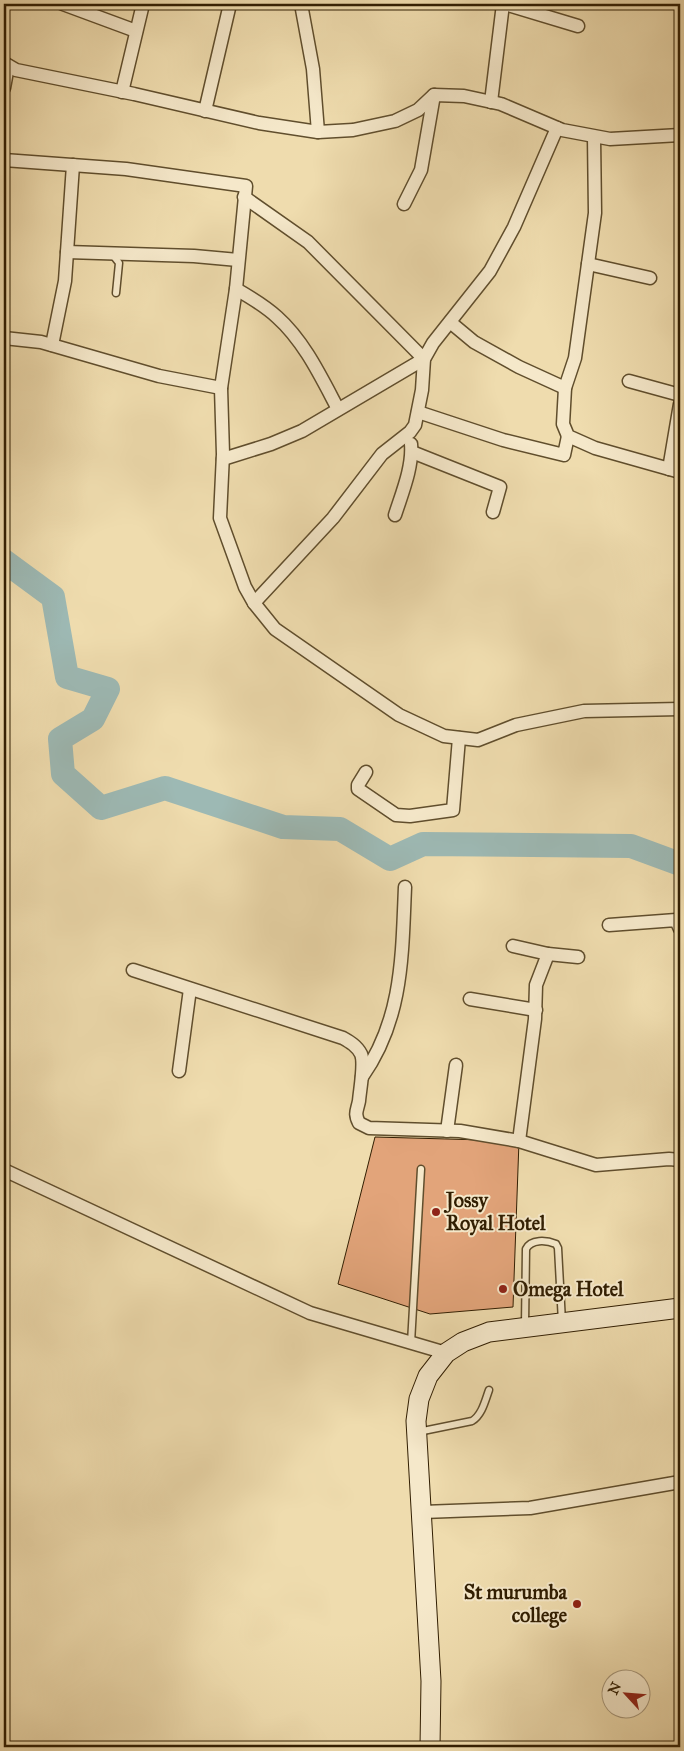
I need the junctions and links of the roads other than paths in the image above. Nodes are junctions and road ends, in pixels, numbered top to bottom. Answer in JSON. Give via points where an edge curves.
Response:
{"nodes":[{"id":1,"x":63,"y":4,"type":"edge"},
{"id":2,"x":143,"y":4,"type":"edge"},
{"id":3,"x":230,"y":4,"type":"edge"},
{"id":4,"x":301,"y":4,"type":"edge"},
{"id":5,"x":504,"y":4,"type":"edge"},
{"id":6,"x":578,"y":26,"type":"dead end"},
{"id":7,"x":136,"y":31,"type":"junction"},
{"id":8,"x":6,"y":65,"type":"edge"},
{"id":9,"x":4,"y":88,"type":"edge"},
{"id":10,"x":122,"y":92,"type":"junction"},
{"id":11,"x":434,"y":95,"type":"junction"},
{"id":12,"x":491,"y":102,"type":"junction"},
{"id":13,"x":205,"y":111,"type":"junction"},
{"id":14,"x":557,"y":128,"type":"junction"},
{"id":15,"x":318,"y":132,"type":"junction"},
{"id":16,"x":680,"y":135,"type":"edge"},
{"id":17,"x":594,"y":136,"type":"junction"},
{"id":18,"x":4,"y":160,"type":"edge"},
{"id":19,"x":73,"y":165,"type":"junction"},
{"id":20,"x":244,"y":197,"type":"junction"},
{"id":21,"x":404,"y":204,"type":"dead end"},
{"id":22,"x":67,"y":252,"type":"junction"},
{"id":23,"x":111,"y":253,"type":"junction"},
{"id":24,"x":238,"y":260,"type":"junction"},
{"id":25,"x":588,"y":264,"type":"junction"},
{"id":26,"x":650,"y":278,"type":"dead end"},
{"id":27,"x":236,"y":289,"type":"junction"},
{"id":28,"x":116,"y":293,"type":"dead end"},
{"id":29,"x":450,"y":322,"type":"junction"},
{"id":30,"x":4,"y":338,"type":"edge"},
{"id":31,"x":52,"y":345,"type":"junction"},
{"id":32,"x":424,"y":359,"type":"junction"},
{"id":33,"x":629,"y":381,"type":"dead end"},
{"id":34,"x":221,"y":388,"type":"junction"},
{"id":35,"x":565,"y":388,"type":"junction"},
{"id":36,"x":680,"y":395,"type":"edge"},
{"id":37,"x":680,"y":404,"type":"edge"},
{"id":38,"x":338,"y":409,"type":"junction"},
{"id":39,"x":418,"y":412,"type":"junction"},
{"id":40,"x":410,"y":432,"type":"junction"},
{"id":41,"x":568,"y":436,"type":"junction"},
{"id":42,"x":412,"y":452,"type":"junction"},
{"id":43,"x":223,"y":459,"type":"junction"},
{"id":44,"x":675,"y":470,"type":"edge"},
{"id":45,"x":493,"y":512,"type":"dead end"},
{"id":46,"x":395,"y":515,"type":"dead end"},
{"id":47,"x":254,"y":603,"type":"junction"},
{"id":48,"x":680,"y":709,"type":"edge"},
{"id":49,"x":459,"y":738,"type":"junction"},
{"id":50,"x":366,"y":772,"type":"dead end"},
{"id":51,"x":405,"y":888,"type":"dead end"},
{"id":52,"x":609,"y":925,"type":"dead end"},
{"id":53,"x":680,"y":929,"type":"edge"},
{"id":54,"x":513,"y":946,"type":"dead end"},
{"id":55,"x":548,"y":954,"type":"junction"},
{"id":56,"x":578,"y":957,"type":"dead end"},
{"id":57,"x":133,"y":970,"type":"dead end"},
{"id":58,"x":190,"y":989,"type":"junction"},
{"id":59,"x":470,"y":999,"type":"dead end"},
{"id":60,"x":536,"y":1010,"type":"junction"},
{"id":61,"x":456,"y":1066,"type":"dead end"},
{"id":62,"x":179,"y":1071,"type":"dead end"},
{"id":63,"x":361,"y":1079,"type":"junction"},
{"id":64,"x":447,"y":1131,"type":"junction"},
{"id":65,"x":519,"y":1141,"type":"junction"},
{"id":66,"x":680,"y":1160,"type":"edge"},
{"id":67,"x":421,"y":1169,"type":"dead end"},
{"id":68,"x":4,"y":1170,"type":"edge"},
{"id":69,"x":680,"y":1308,"type":"edge"},
{"id":70,"x":562,"y":1323,"type":"junction"},
{"id":71,"x":525,"y":1327,"type":"junction"},
{"id":72,"x":411,"y":1343,"type":"junction"},
{"id":73,"x":446,"y":1353,"type":"junction"},
{"id":74,"x":489,"y":1390,"type":"dead end"},
{"id":75,"x":417,"y":1432,"type":"junction"},
{"id":76,"x":680,"y":1482,"type":"edge"},
{"id":77,"x":422,"y":1512,"type":"junction"},
{"id":78,"x":430,"y":1747,"type":"edge"}],
"edges":[{"from":1,"to":7,"type":"street"},
{"from":2,"to":7,"type":"street"},
{"from":3,"to":13,"type":"street"},
{"from":4,"to":15,"type":"street","via":[[313,69]]},
{"from":5,"to":6,"type":"street"},
{"from":5,"to":12,"type":"street"},
{"from":7,"to":10,"type":"street"},
{"from":8,"to":9,"type":"street"},
{"from":8,"to":10,"type":"street","via":[[16,70]]},
{"from":10,"to":13,"type":"street"},
{"from":11,"to":12,"type":"street","via":[[464,96]]},
{"from":11,"to":15,"type":"street","via":[[418,110],[394,120],[353,130]]},
{"from":11,"to":21,"type":"street","via":[[421,170]]},
{"from":12,"to":14,"type":"street"},
{"from":13,"to":15,"type":"street"},
{"from":14,"to":17,"type":"street"},
{"from":14,"to":29,"type":"street","via":[[490,271]]},
{"from":16,"to":17,"type":"street","via":[[610,139]]},
{"from":17,"to":25,"type":"street","via":[[595,212]]},
{"from":18,"to":19,"type":"street"},
{"from":19,"to":20,"type":"street","via":[[246,186]]},
{"from":19,"to":22,"type":"street"},
{"from":20,"to":24,"type":"street"},
{"from":20,"to":32,"type":"street","via":[[308,242]]},
{"from":22,"to":23,"type":"street"},
{"from":22,"to":31,"type":"street","via":[[65,281]]},
{"from":23,"to":24,"type":"street"},
{"from":23,"to":28,"type":"lane","via":[[119,263]]},
{"from":24,"to":27,"type":"street"},
{"from":25,"to":26,"type":"street"},
{"from":25,"to":35,"type":"street","via":[[575,358]]},
{"from":27,"to":34,"type":"street"},
{"from":27,"to":38,"type":"street","via":[[258,301],[296,339],[319,372]]},
{"from":29,"to":32,"type":"street"},
{"from":29,"to":35,"type":"street","via":[[480,345]]},
{"from":30,"to":31,"type":"street"},
{"from":31,"to":34,"type":"street","via":[[159,376]]},
{"from":32,"to":38,"type":"street"},
{"from":32,"to":39,"type":"street"},
{"from":33,"to":36,"type":"street"},
{"from":34,"to":43,"type":"street"},
{"from":35,"to":41,"type":"street","via":[[563,424]]},
{"from":37,"to":44,"type":"street"},
{"from":38,"to":43,"type":"street","via":[[302,431]]},
{"from":39,"to":40,"type":"street"},
{"from":39,"to":41,"type":"street","via":[[503,440],[564,455]]},
{"from":40,"to":42,"type":"street"},
{"from":40,"to":47,"type":"street","via":[[382,454],[333,518]]},
{"from":41,"to":44,"type":"street","via":[[595,448]]},
{"from":42,"to":45,"type":"street","via":[[500,487]]},
{"from":42,"to":46,"type":"street"},
{"from":43,"to":47,"type":"street","via":[[220,518]]},
{"from":47,"to":49,"type":"street","via":[[275,629],[399,715],[444,736]]},
{"from":48,"to":49,"type":"street","via":[[584,711],[516,725],[478,740]]},
{"from":49,"to":50,"type":"street","via":[[453,810],[396,815],[358,789]]},
{"from":51,"to":63,"type":"street","via":[[402,962],[393,1013],[372,1063]]},
{"from":52,"to":53,"type":"street","via":[[676,920]]},
{"from":54,"to":55,"type":"street"},
{"from":55,"to":56,"type":"street"},
{"from":55,"to":60,"type":"street","via":[[536,985]]},
{"from":57,"to":58,"type":"street"},
{"from":58,"to":62,"type":"street"},
{"from":58,"to":63,"type":"street","via":[[343,1038],[360,1053],[363,1060]]},
{"from":59,"to":60,"type":"street"},
{"from":60,"to":65,"type":"street"},
{"from":61,"to":64,"type":"street"},
{"from":63,"to":64,"type":"street","via":[[355,1116],[359,1123],[369,1128]]},
{"from":64,"to":65,"type":"street"},
{"from":65,"to":66,"type":"street","via":[[596,1165]]},
{"from":67,"to":72,"type":"lane"},
{"from":68,"to":72,"type":"street","via":[[310,1313]]},
{"from":69,"to":70,"type":"street"},
{"from":70,"to":71,"type":"street"},
{"from":70,"to":71,"type":"lane","via":[[558,1248],[550,1242],[532,1242],[526,1249]]},
{"from":71,"to":73,"type":"street","via":[[489,1332]]},
{"from":72,"to":73,"type":"street"},
{"from":73,"to":75,"type":"street","via":[[428,1376],[419,1399]]},
{"from":74,"to":75,"type":"lane","via":[[481,1412],[472,1421]]},
{"from":75,"to":77,"type":"street"},
{"from":76,"to":77,"type":"street","via":[[530,1508]]},
{"from":77,"to":78,"type":"street","via":[[431,1681]]}]}
